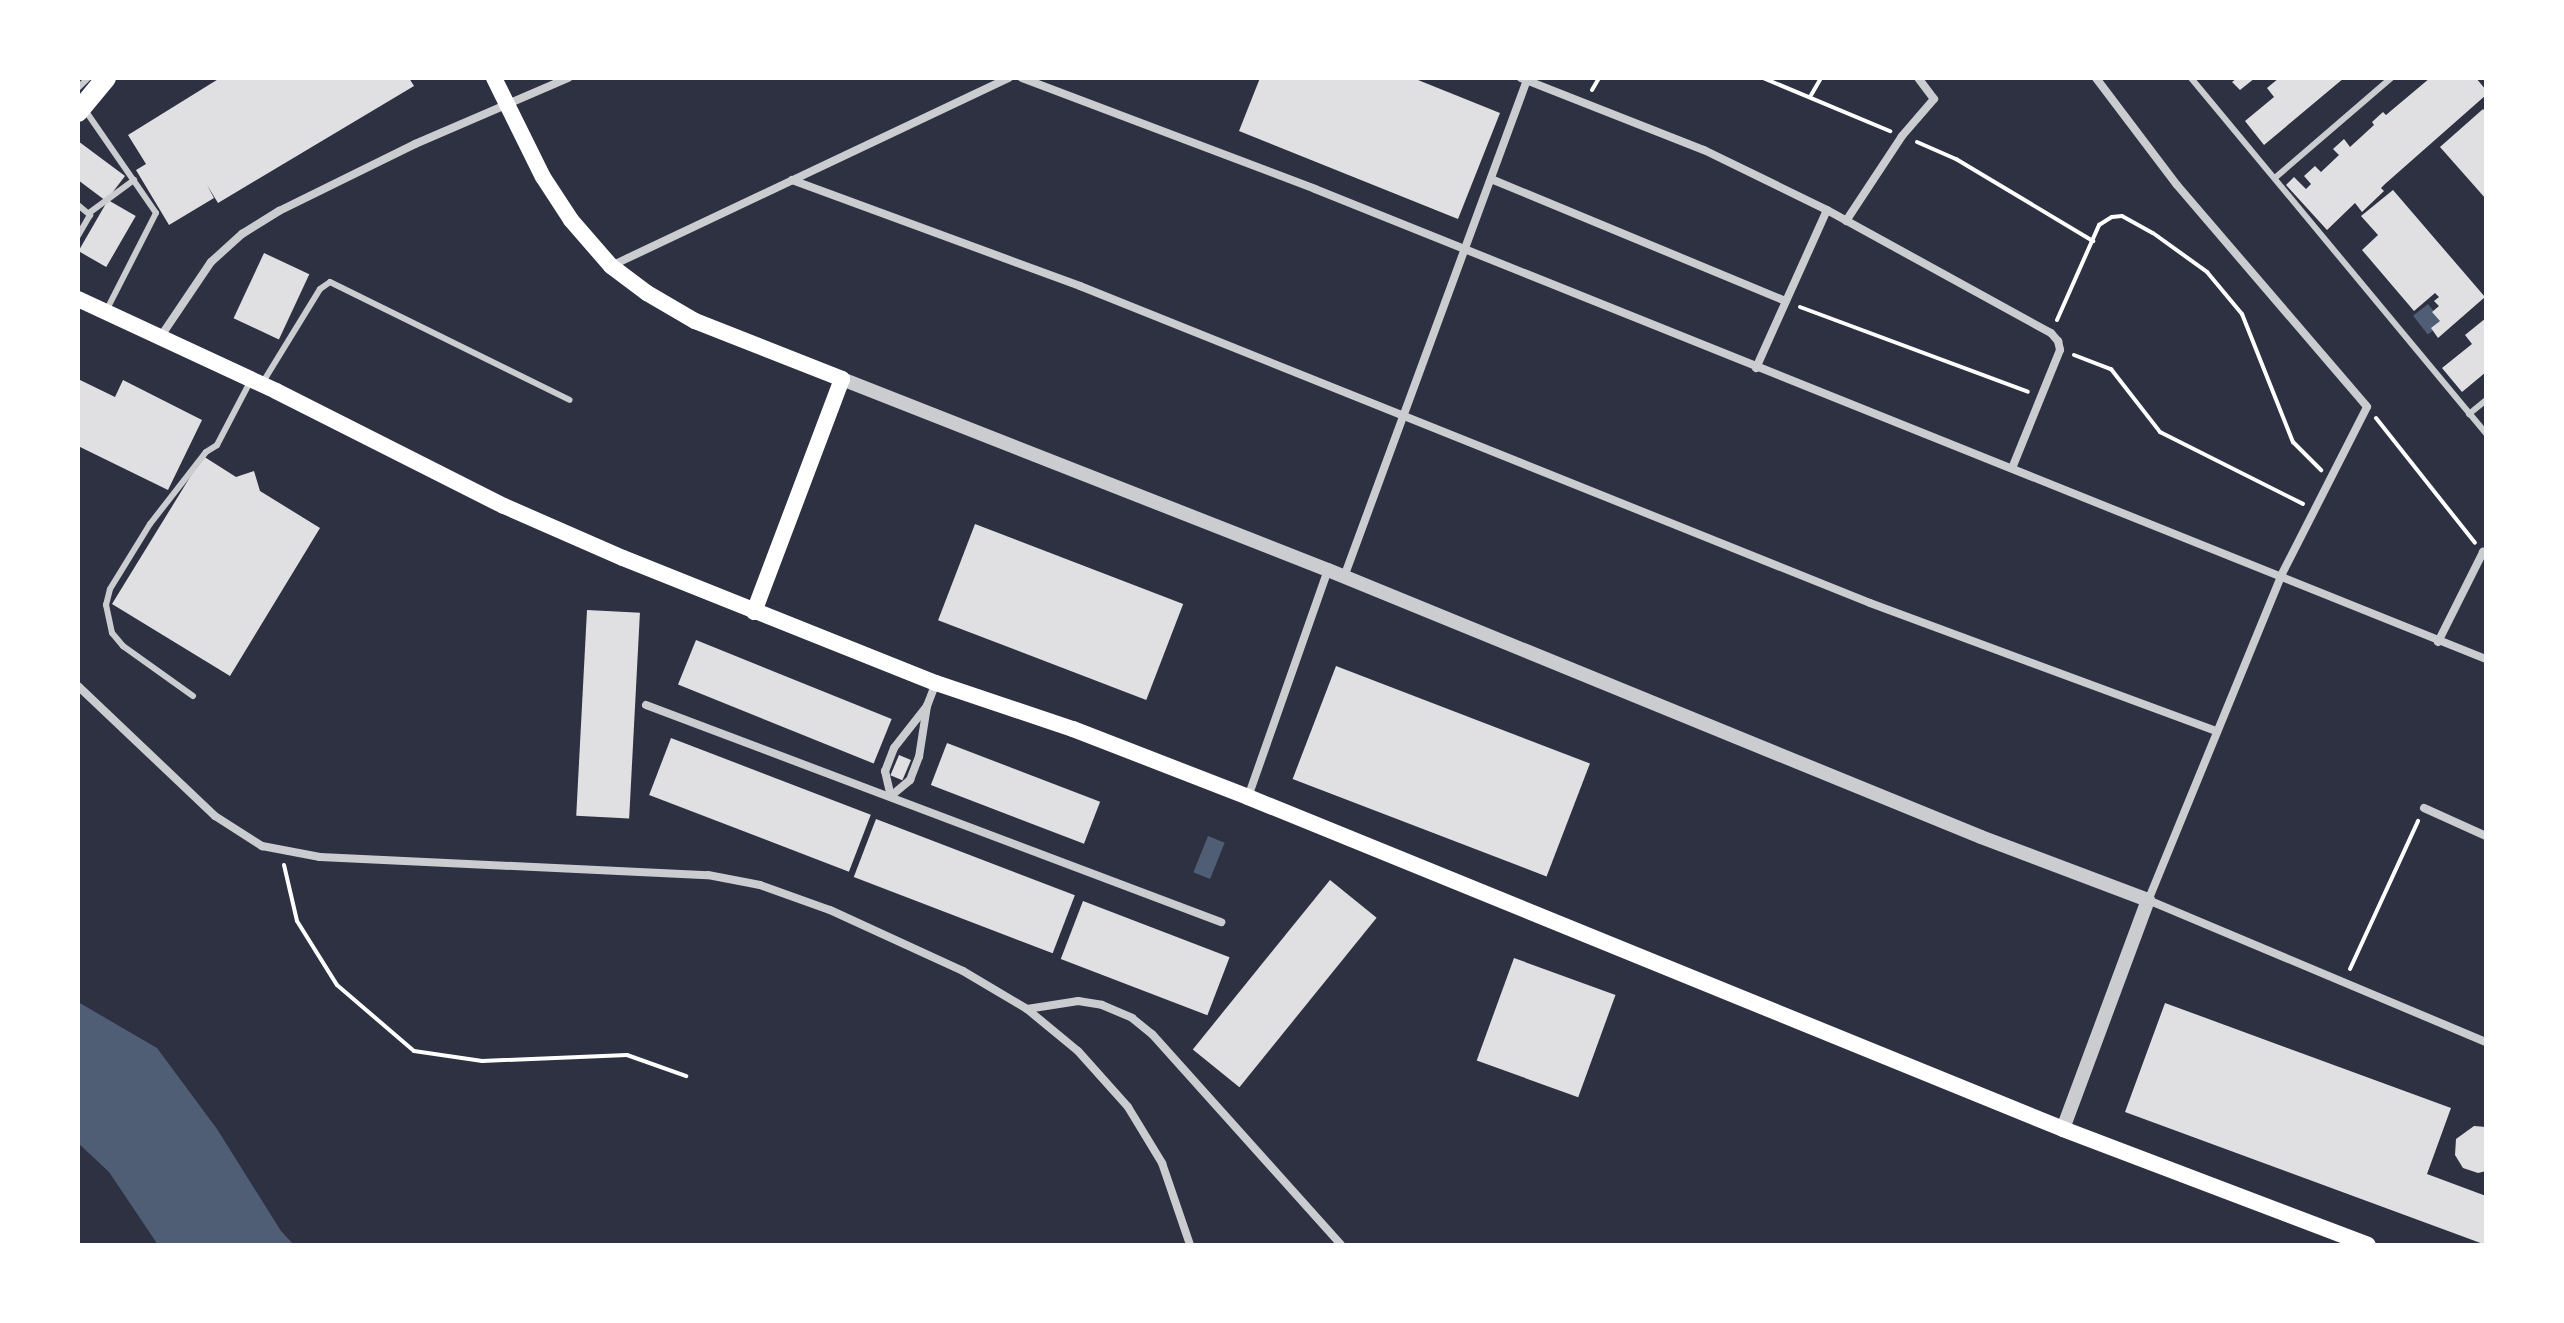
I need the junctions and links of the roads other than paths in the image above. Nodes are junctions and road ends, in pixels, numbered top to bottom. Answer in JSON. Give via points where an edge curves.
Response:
{"nodes":[{"id":1,"x":88,"y":78,"type":"edge"},
{"id":2,"x":106,"y":78,"type":"edge"},
{"id":3,"x":494,"y":78,"type":"edge"},
{"id":4,"x":568,"y":78,"type":"edge"},
{"id":5,"x":1009,"y":78,"type":"edge"},
{"id":6,"x":1022,"y":78,"type":"edge"},
{"id":7,"x":1918,"y":78,"type":"edge"},
{"id":8,"x":2096,"y":78,"type":"edge"},
{"id":9,"x":2191,"y":78,"type":"edge"},
{"id":10,"x":2391,"y":78,"type":"edge"},
{"id":11,"x":1524,"y":79,"type":"edge"},
{"id":12,"x":79,"y":102,"type":"edge"},
{"id":13,"x":506,"y":105,"type":"junction"},
{"id":14,"x":2276,"y":177,"type":"junction"},
{"id":15,"x":1491,"y":179,"type":"junction"},
{"id":16,"x":134,"y":180,"type":"junction"},
{"id":17,"x":792,"y":180,"type":"junction"},
{"id":18,"x":78,"y":205,"type":"edge"},
{"id":19,"x":1827,"y":210,"type":"junction"},
{"id":20,"x":89,"y":213,"type":"junction"},
{"id":21,"x":1846,"y":221,"type":"junction"},
{"id":22,"x":78,"y":236,"type":"edge"},
{"id":23,"x":1466,"y":249,"type":"junction"},
{"id":24,"x":611,"y":266,"type":"junction"},
{"id":25,"x":78,"y":299,"type":"edge"},
{"id":26,"x":1786,"y":301,"type":"junction"},
{"id":27,"x":106,"y":311,"type":"junction"},
{"id":28,"x":161,"y":336,"type":"junction"},
{"id":29,"x":1756,"y":368,"type":"junction"},
{"id":30,"x":842,"y":379,"type":"junction"},
{"id":31,"x":256,"y":382,"type":"junction"},
{"id":32,"x":570,"y":400,"type":"dead end"},
{"id":33,"x":2486,"y":400,"type":"edge"},
{"id":34,"x":2469,"y":414,"type":"junction"},
{"id":35,"x":1405,"y":419,"type":"junction"},
{"id":36,"x":2486,"y":433,"type":"edge"},
{"id":37,"x":2012,"y":468,"type":"junction"},
{"id":38,"x":2484,"y":554,"type":"edge"},
{"id":39,"x":1328,"y":570,"type":"junction"},
{"id":40,"x":2282,"y":574,"type":"junction"},
{"id":41,"x":1344,"y":577,"type":"junction"},
{"id":42,"x":754,"y":612,"type":"junction"},
{"id":43,"x":2438,"y":642,"type":"junction"},
{"id":44,"x":2486,"y":659,"type":"edge"},
{"id":45,"x":936,"y":683,"type":"junction"},
{"id":46,"x":78,"y":686,"type":"edge"},
{"id":47,"x":193,"y":696,"type":"dead end"},
{"id":48,"x":646,"y":705,"type":"dead end"},
{"id":49,"x":927,"y":706,"type":"junction"},
{"id":50,"x":2216,"y":731,"type":"junction"},
{"id":51,"x":891,"y":796,"type":"junction"},
{"id":52,"x":1248,"y":797,"type":"junction"},
{"id":53,"x":2424,"y":808,"type":"road end"},
{"id":54,"x":2486,"y":836,"type":"edge"},
{"id":55,"x":2148,"y":900,"type":"junction"},
{"id":56,"x":1221,"y":922,"type":"dead end"},
{"id":57,"x":1027,"y":1009,"type":"junction"},
{"id":58,"x":2486,"y":1042,"type":"edge"},
{"id":59,"x":2063,"y":1129,"type":"junction"},
{"id":60,"x":1190,"y":1245,"type":"edge"},
{"id":61,"x":1341,"y":1245,"type":"edge"},
{"id":62,"x":2368,"y":1245,"type":"edge"}],
"edges":[{"from":1,"to":12,"type":"lane"},
{"from":2,"to":12,"type":"main road"},
{"from":3,"to":13,"type":"main road"},
{"from":4,"to":13,"type":"street"},
{"from":5,"to":17,"type":"street"},
{"from":6,"to":23,"type":"street"},
{"from":7,"to":21,"type":"street","via":[[1934,99],[1902,136]]},
{"from":8,"to":40,"type":"street","via":[[2177,185],[2367,407]]},
{"from":9,"to":14,"type":"lane"},
{"from":10,"to":14,"type":"lane"},
{"from":11,"to":15,"type":"street"},
{"from":11,"to":19,"type":"street","via":[[1704,150]]},
{"from":12,"to":16,"type":"lane"},
{"from":13,"to":24,"type":"main road","via":[[571,220]]},
{"from":13,"to":28,"type":"street","via":[[415,144],[242,234],[211,262]]},
{"from":14,"to":34,"type":"lane"},
{"from":15,"to":23,"type":"street"},
{"from":15,"to":26,"type":"street"},
{"from":16,"to":20,"type":"lane"},
{"from":16,"to":27,"type":"lane","via":[[156,217]]},
{"from":17,"to":24,"type":"street"},
{"from":17,"to":35,"type":"street","via":[[1080,286]]},
{"from":18,"to":20,"type":"lane"},
{"from":19,"to":21,"type":"street"},
{"from":19,"to":26,"type":"street"},
{"from":20,"to":22,"type":"lane"},
{"from":21,"to":37,"type":"street","via":[[2058,341],[2060,350]]},
{"from":23,"to":29,"type":"street"},
{"from":23,"to":35,"type":"street"},
{"from":24,"to":30,"type":"main road","via":[[695,321]]},
{"from":25,"to":27,"type":"main road"},
{"from":26,"to":29,"type":"street"},
{"from":27,"to":28,"type":"main road"},
{"from":28,"to":31,"type":"main road"},
{"from":29,"to":37,"type":"street"},
{"from":30,"to":39,"type":"street"},
{"from":30,"to":42,"type":"main road"},
{"from":31,"to":32,"type":"lane","via":[[330,282]]},
{"from":31,"to":42,"type":"main road","via":[[504,506]]},
{"from":31,"to":47,"type":"lane","via":[[217,445],[150,524],[110,589],[106,605],[106,619],[123,646]]},
{"from":33,"to":34,"type":"lane"},
{"from":34,"to":36,"type":"lane"},
{"from":35,"to":41,"type":"street"},
{"from":35,"to":50,"type":"street","via":[[1870,603]]},
{"from":37,"to":40,"type":"street"},
{"from":38,"to":43,"type":"street"},
{"from":39,"to":41,"type":"street"},
{"from":39,"to":52,"type":"street"},
{"from":40,"to":43,"type":"street"},
{"from":40,"to":50,"type":"street"},
{"from":41,"to":55,"type":"street"},
{"from":42,"to":45,"type":"main road"},
{"from":43,"to":44,"type":"street"},
{"from":45,"to":49,"type":"street"},
{"from":45,"to":52,"type":"main road"},
{"from":46,"to":57,"type":"street","via":[[215,816],[236,833],[281,851],[409,862],[656,869],[760,885],[904,942]]},
{"from":48,"to":51,"type":"street"},
{"from":49,"to":51,"type":"street","via":[[910,780]]},
{"from":49,"to":51,"type":"street","via":[[894,748],[885,771]]},
{"from":50,"to":55,"type":"street"},
{"from":51,"to":56,"type":"street"},
{"from":52,"to":59,"type":"main road"},
{"from":53,"to":54,"type":"street"},
{"from":55,"to":58,"type":"street"},
{"from":55,"to":59,"type":"street"},
{"from":57,"to":60,"type":"street","via":[[1078,1051],[1128,1107],[1162,1163]]},
{"from":57,"to":61,"type":"street","via":[[1078,1001],[1132,1018]]},
{"from":59,"to":62,"type":"main road"}]}
